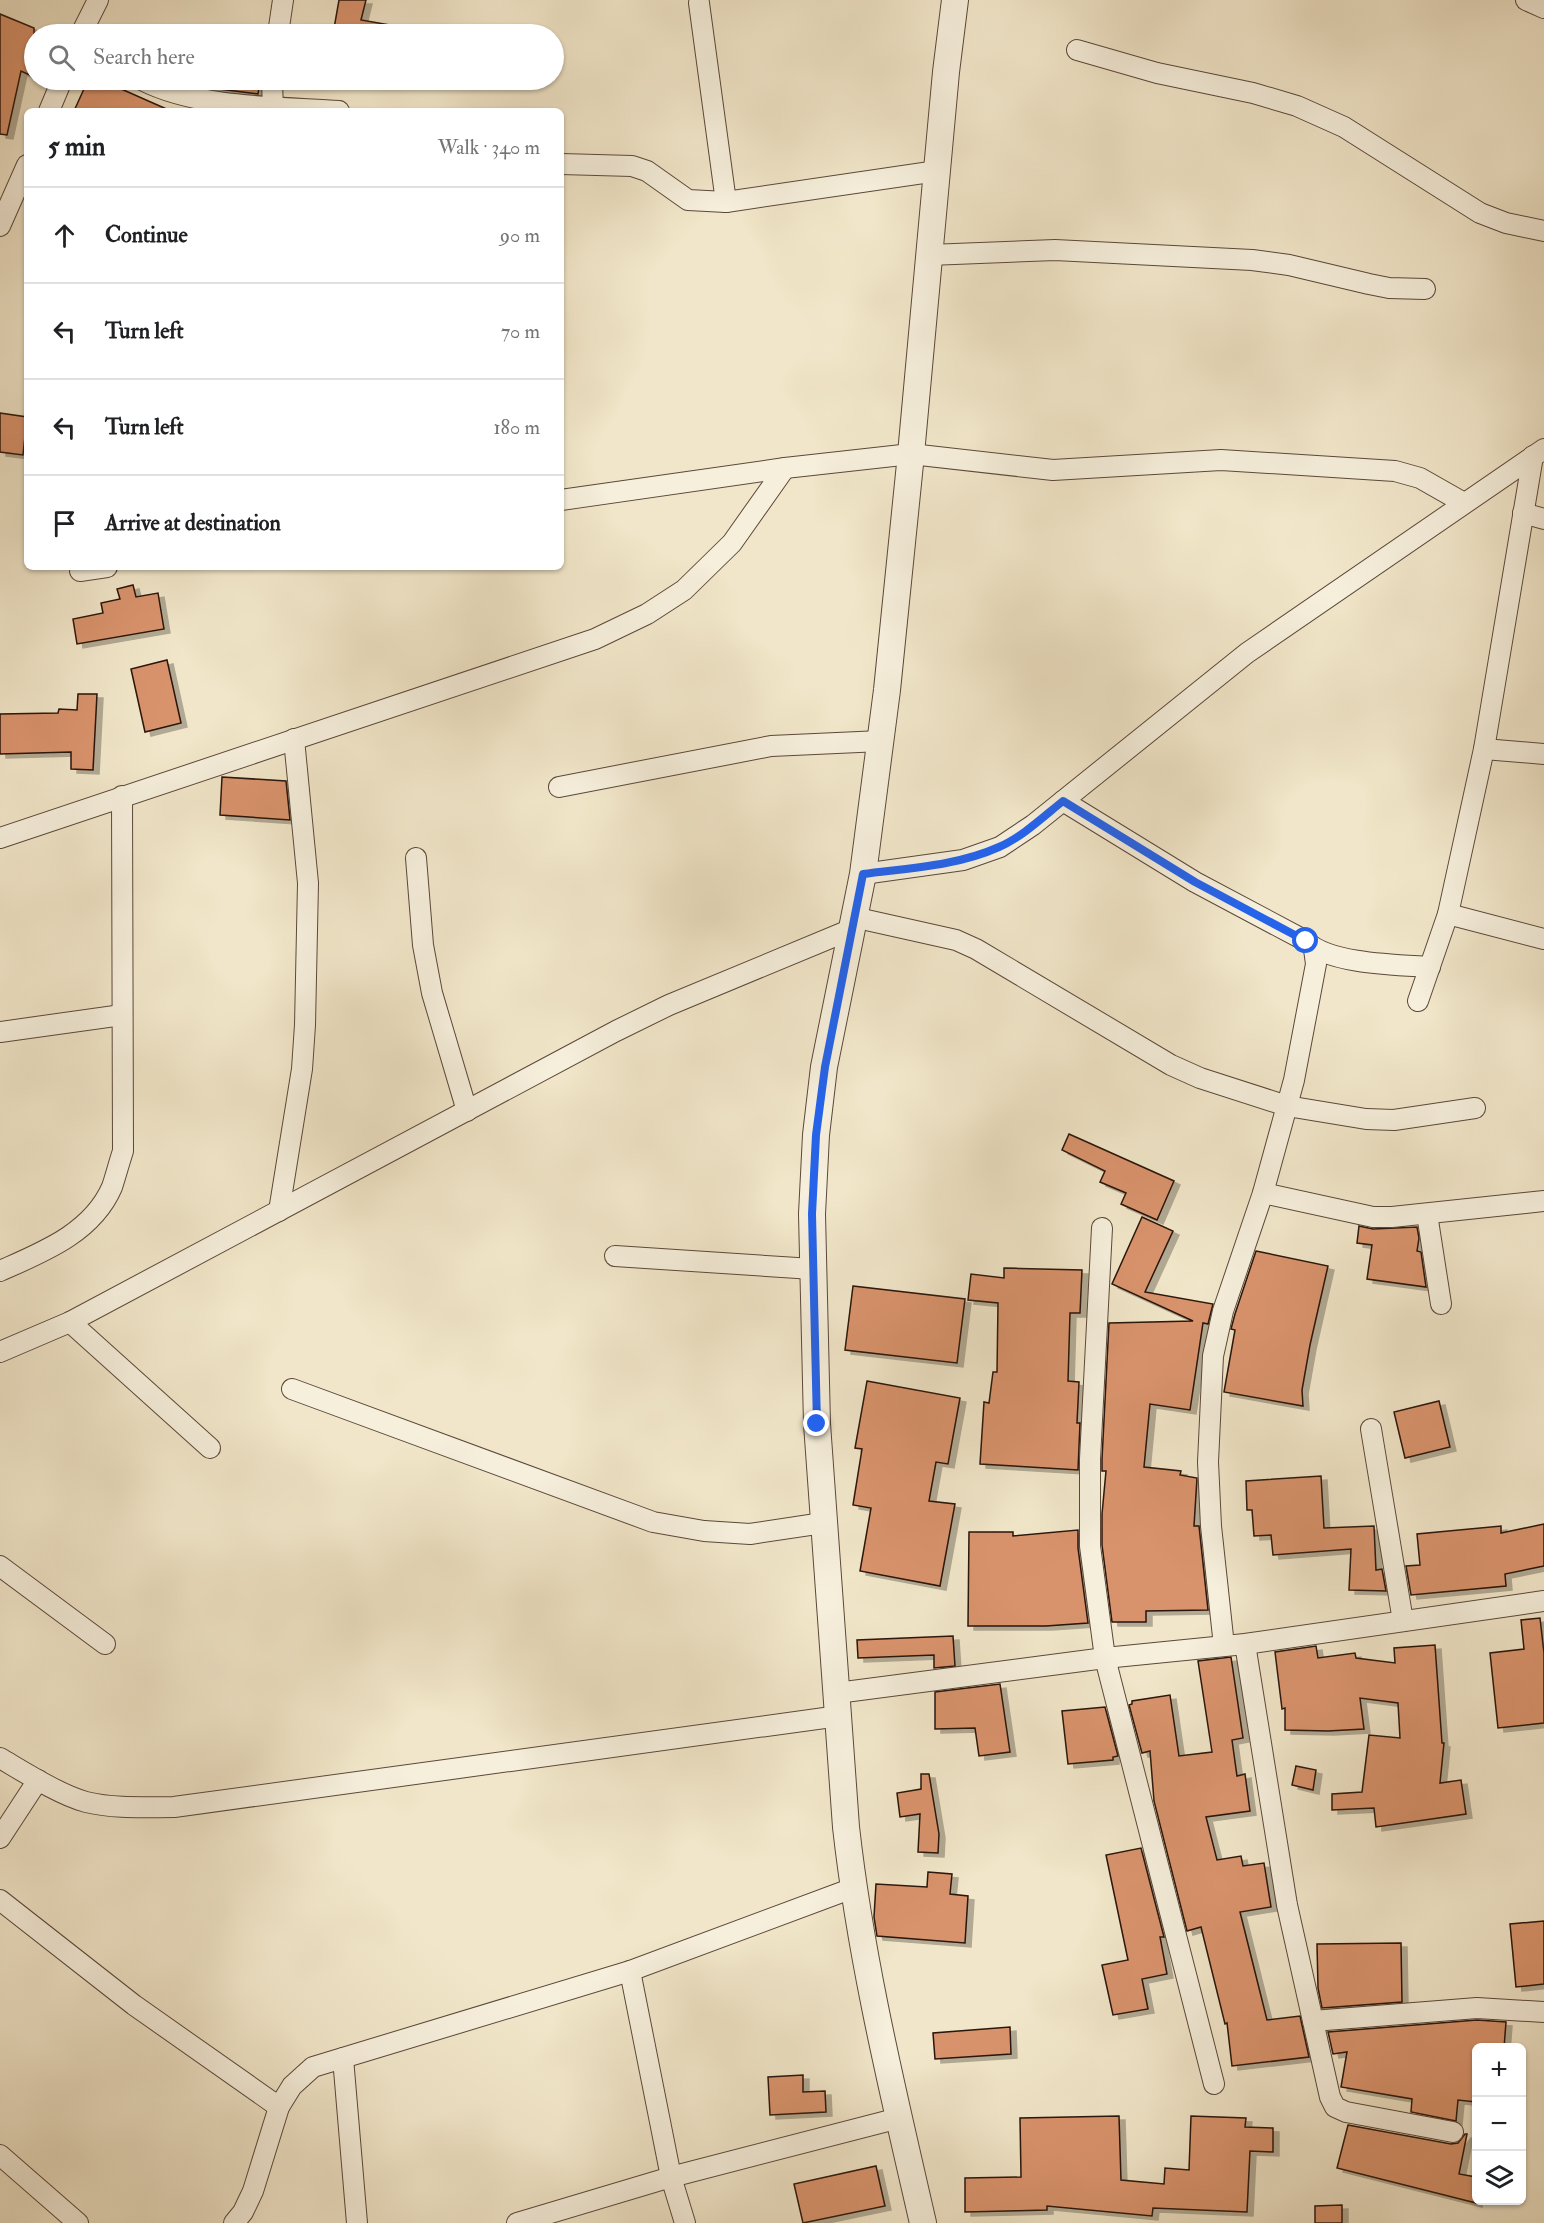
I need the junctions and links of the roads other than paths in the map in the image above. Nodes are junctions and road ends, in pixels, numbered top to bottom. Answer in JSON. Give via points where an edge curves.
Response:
{"nodes":[{"id":1,"x":98,"y":0,"type":"edge"},
{"id":2,"x":283,"y":0,"type":"edge"},
{"id":3,"x":955,"y":0,"type":"edge"},
{"id":4,"x":1526,"y":0,"type":"edge"},
{"id":5,"x":699,"y":3,"type":"dead end"},
{"id":6,"x":1544,"y":8,"type":"edge"},
{"id":7,"x":86,"y":24,"type":"edge"},
{"id":8,"x":279,"y":24,"type":"edge"},
{"id":9,"x":1077,"y":50,"type":"dead end"},
{"id":10,"x":58,"y":90,"type":"edge"},
{"id":11,"x":166,"y":90,"type":"edge"},
{"id":12,"x":272,"y":90,"type":"edge"},
{"id":13,"x":50,"y":108,"type":"edge"},
{"id":14,"x":266,"y":108,"type":"edge"},
{"id":15,"x":273,"y":108,"type":"edge"},
{"id":16,"x":564,"y":164,"type":"edge"},
{"id":17,"x":937,"y":171,"type":"junction"},
{"id":18,"x":24,"y":172,"type":"edge"},
{"id":19,"x":726,"y":202,"type":"junction"},
{"id":20,"x":0,"y":226,"type":"edge"},
{"id":21,"x":1544,"y":231,"type":"edge"},
{"id":22,"x":929,"y":255,"type":"junction"},
{"id":23,"x":1425,"y":289,"type":"dead end"},
{"id":24,"x":1538,"y":453,"type":"edge"},
{"id":25,"x":911,"y":454,"type":"junction"},
{"id":26,"x":785,"y":468,"type":"junction"},
{"id":27,"x":564,"y":500,"type":"edge"},
{"id":28,"x":1464,"y":503,"type":"junction"},
{"id":29,"x":1523,"y":513,"type":"junction"},
{"id":30,"x":1544,"y":519,"type":"edge"},
{"id":31,"x":86,"y":570,"type":"edge"},
{"id":32,"x":80,"y":571,"type":"dead end"},
{"id":33,"x":294,"y":739,"type":"junction"},
{"id":34,"x":881,"y":741,"type":"junction"},
{"id":35,"x":1484,"y":749,"type":"junction"},
{"id":36,"x":1544,"y":753,"type":"edge"},
{"id":37,"x":559,"y":787,"type":"dead end"},
{"id":38,"x":122,"y":796,"type":"junction"},
{"id":39,"x":1063,"y":801,"type":"junction"},
{"id":40,"x":0,"y":838,"type":"edge"},
{"id":41,"x":416,"y":858,"type":"dead end"},
{"id":42,"x":863,"y":874,"type":"junction"},
{"id":43,"x":1448,"y":914,"type":"junction"},
{"id":44,"x":852,"y":923,"type":"junction"},
{"id":45,"x":1544,"y":939,"type":"edge"},
{"id":46,"x":1314,"y":949,"type":"junction"},
{"id":47,"x":1430,"y":967,"type":"junction"},
{"id":48,"x":1418,"y":1001,"type":"dead end"},
{"id":49,"x":122,"y":1015,"type":"junction"},
{"id":50,"x":0,"y":1032,"type":"edge"},
{"id":51,"x":1287,"y":1106,"type":"junction"},
{"id":52,"x":1475,"y":1108,"type":"dead end"},
{"id":53,"x":467,"y":1111,"type":"junction"},
{"id":54,"x":1263,"y":1193,"type":"junction"},
{"id":55,"x":1544,"y":1202,"type":"edge"},
{"id":56,"x":279,"y":1211,"type":"junction"},
{"id":57,"x":1427,"y":1214,"type":"junction"},
{"id":58,"x":1102,"y":1227,"type":"dead end"},
{"id":59,"x":615,"y":1256,"type":"dead end"},
{"id":60,"x":813,"y":1269,"type":"junction"},
{"id":61,"x":0,"y":1271,"type":"edge"},
{"id":62,"x":1442,"y":1304,"type":"dead end"},
{"id":63,"x":70,"y":1322,"type":"junction"},
{"id":64,"x":0,"y":1353,"type":"edge"},
{"id":65,"x":292,"y":1389,"type":"dead end"},
{"id":66,"x":1371,"y":1429,"type":"dead end"},
{"id":67,"x":210,"y":1448,"type":"dead end"},
{"id":68,"x":823,"y":1523,"type":"junction"},
{"id":69,"x":0,"y":1566,"type":"edge"},
{"id":70,"x":1544,"y":1601,"type":"edge"},
{"id":71,"x":1403,"y":1622,"type":"junction"},
{"id":72,"x":105,"y":1644,"type":"dead end"},
{"id":73,"x":1245,"y":1644,"type":"junction"},
{"id":74,"x":1224,"y":1646,"type":"junction"},
{"id":75,"x":1105,"y":1658,"type":"junction"},
{"id":76,"x":838,"y":1704,"type":"junction"},
{"id":77,"x":0,"y":1758,"type":"edge"},
{"id":78,"x":38,"y":1780,"type":"junction"},
{"id":79,"x":0,"y":1838,"type":"edge"},
{"id":80,"x":853,"y":1888,"type":"junction"},
{"id":81,"x":0,"y":1900,"type":"edge"},
{"id":82,"x":630,"y":1971,"type":"junction"},
{"id":83,"x":1544,"y":2012,"type":"edge"},
{"id":84,"x":1313,"y":2021,"type":"junction"},
{"id":85,"x":343,"y":2058,"type":"junction"},
{"id":86,"x":1214,"y":2084,"type":"dead end"},
{"id":87,"x":279,"y":2107,"type":"junction"},
{"id":88,"x":899,"y":2118,"type":"junction"},
{"id":89,"x":1453,"y":2132,"type":"dead end"},
{"id":90,"x":0,"y":2155,"type":"edge"},
{"id":91,"x":671,"y":2177,"type":"junction"},
{"id":92,"x":78,"y":2223,"type":"edge"},
{"id":93,"x":234,"y":2223,"type":"edge"},
{"id":94,"x":357,"y":2223,"type":"edge"},
{"id":95,"x":517,"y":2223,"type":"edge"},
{"id":96,"x":685,"y":2223,"type":"edge"},
{"id":97,"x":924,"y":2223,"type":"edge"}],
"edges":[{"from":1,"to":7,"type":"street"},
{"from":2,"to":8,"type":"street"},
{"from":3,"to":17,"type":"street"},
{"from":4,"to":6,"type":"street"},
{"from":5,"to":19,"type":"street"},
{"from":9,"to":21,"type":"street","via":[[1157,73],[1253,93],[1321,115],[1480,213]]},
{"from":10,"to":13,"type":"street"},
{"from":11,"to":14,"type":"street","via":[[198,99]]},
{"from":12,"to":15,"type":"street"},
{"from":16,"to":19,"type":"street","via":[[632,166],[647,171],[688,200]]},
{"from":17,"to":19,"type":"street"},
{"from":17,"to":22,"type":"street"},
{"from":18,"to":20,"type":"street"},
{"from":22,"to":23,"type":"street","via":[[1055,250],[1252,260],[1389,288]]},
{"from":22,"to":25,"type":"street"},
{"from":24,"to":28,"type":"street"},
{"from":24,"to":29,"type":"street"},
{"from":25,"to":26,"type":"street"},
{"from":25,"to":28,"type":"street","via":[[1053,470],[1221,460],[1395,471],[1420,478]]},
{"from":25,"to":34,"type":"street"},
{"from":26,"to":27,"type":"street"},
{"from":26,"to":33,"type":"street","via":[[732,543],[684,590],[647,614],[595,639]]},
{"from":28,"to":39,"type":"street","via":[[1247,653]]},
{"from":29,"to":30,"type":"street"},
{"from":29,"to":35,"type":"street"},
{"from":31,"to":32,"type":"street"},
{"from":33,"to":38,"type":"street"},
{"from":33,"to":56,"type":"street","via":[[308,883],[305,1025],[302,1069]]},
{"from":34,"to":37,"type":"street","via":[[771,746]]},
{"from":34,"to":42,"type":"street"},
{"from":35,"to":36,"type":"street"},
{"from":35,"to":43,"type":"street"},
{"from":38,"to":40,"type":"street"},
{"from":38,"to":49,"type":"street"},
{"from":39,"to":42,"type":"street","via":[[1000,847],[963,860]]},
{"from":39,"to":46,"type":"street"},
{"from":41,"to":53,"type":"street","via":[[423,945],[432,993]]},
{"from":42,"to":44,"type":"street"},
{"from":43,"to":45,"type":"street"},
{"from":43,"to":47,"type":"street"},
{"from":44,"to":51,"type":"street","via":[[956,940],[1171,1065]]},
{"from":44,"to":53,"type":"street","via":[[616,1030]]},
{"from":44,"to":60,"type":"street","via":[[816,1135]]},
{"from":46,"to":47,"type":"street","via":[[1372,964]]},
{"from":46,"to":51,"type":"street","via":[[1316,964]]},
{"from":47,"to":48,"type":"street"},
{"from":49,"to":50,"type":"street"},
{"from":49,"to":61,"type":"street","via":[[123,1151],[111,1188],[92,1218],[57,1245]]},
{"from":51,"to":52,"type":"street","via":[[1394,1120]]},
{"from":51,"to":54,"type":"street"},
{"from":53,"to":56,"type":"street"},
{"from":54,"to":57,"type":"street","via":[[1373,1217]]},
{"from":54,"to":74,"type":"street","via":[[1223,1311],[1213,1356],[1211,1526]]},
{"from":55,"to":57,"type":"street"},
{"from":56,"to":63,"type":"street"},
{"from":57,"to":62,"type":"street"},
{"from":58,"to":75,"type":"street","via":[[1090,1535]]},
{"from":59,"to":60,"type":"street"},
{"from":60,"to":68,"type":"street"},
{"from":63,"to":64,"type":"street"},
{"from":63,"to":67,"type":"street"},
{"from":65,"to":68,"type":"street","via":[[653,1522],[750,1534]]},
{"from":66,"to":71,"type":"street"},
{"from":68,"to":76,"type":"street"},
{"from":69,"to":72,"type":"street"},
{"from":70,"to":71,"type":"street"},
{"from":71,"to":73,"type":"street"},
{"from":73,"to":74,"type":"street"},
{"from":73,"to":84,"type":"street","via":[[1287,1905]]},
{"from":74,"to":75,"type":"street"},
{"from":75,"to":76,"type":"street"},
{"from":75,"to":86,"type":"street"},
{"from":76,"to":78,"type":"street","via":[[174,1807],[86,1802]]},
{"from":76,"to":80,"type":"street"},
{"from":77,"to":78,"type":"street"},
{"from":78,"to":79,"type":"street"},
{"from":80,"to":82,"type":"street"},
{"from":80,"to":88,"type":"street"},
{"from":81,"to":87,"type":"street","via":[[134,2005]]},
{"from":82,"to":85,"type":"street"},
{"from":82,"to":91,"type":"street"},
{"from":83,"to":84,"type":"street","via":[[1477,2008]]},
{"from":84,"to":89,"type":"street","via":[[1335,2107]]},
{"from":85,"to":87,"type":"street","via":[[313,2067],[292,2086]]},
{"from":85,"to":94,"type":"street"},
{"from":87,"to":93,"type":"street","via":[[253,2191]]},
{"from":88,"to":91,"type":"street"},
{"from":88,"to":97,"type":"street"},
{"from":90,"to":92,"type":"street"},
{"from":91,"to":95,"type":"street"},
{"from":91,"to":96,"type":"street"}]}
